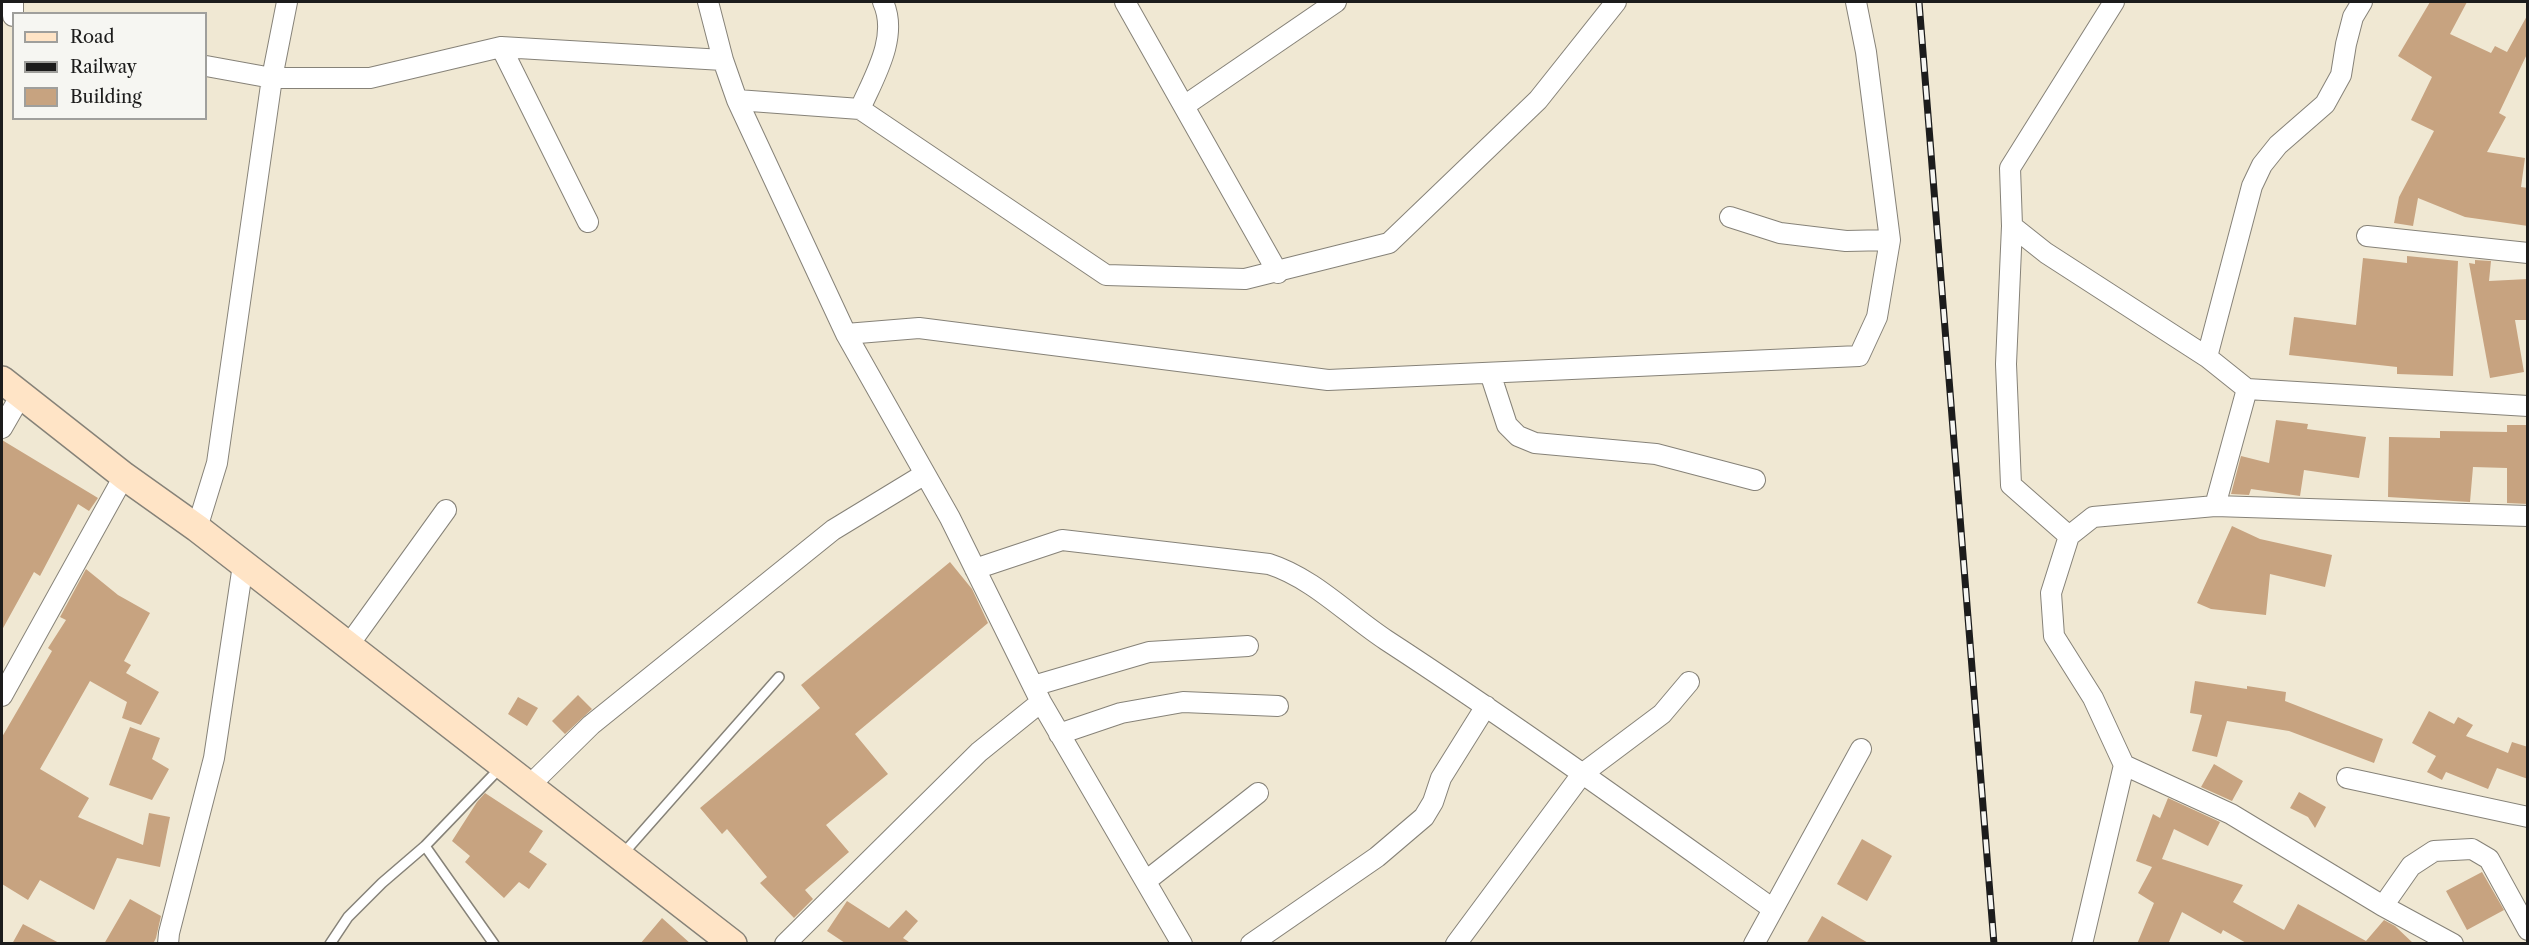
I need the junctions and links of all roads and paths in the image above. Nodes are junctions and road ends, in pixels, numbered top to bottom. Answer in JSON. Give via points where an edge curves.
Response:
{"nodes":[{"id":1,"x":287,"y":2,"type":"edge"},
{"id":2,"x":708,"y":2,"type":"edge"},
{"id":3,"x":883,"y":2,"type":"edge"},
{"id":4,"x":1125,"y":2,"type":"edge"},
{"id":5,"x":1336,"y":2,"type":"edge"},
{"id":6,"x":1616,"y":2,"type":"edge"},
{"id":7,"x":1856,"y":2,"type":"edge"},
{"id":8,"x":2114,"y":2,"type":"edge"},
{"id":9,"x":2362,"y":2,"type":"edge"},
{"id":10,"x":501,"y":47,"type":"junction"},
{"id":11,"x":723,"y":60,"type":"junction"},
{"id":12,"x":207,"y":66,"type":"edge"},
{"id":13,"x":272,"y":78,"type":"junction"},
{"id":14,"x":737,"y":100,"type":"junction"},
{"id":15,"x":1184,"y":106,"type":"junction"},
{"id":16,"x":860,"y":110,"type":"junction"},
{"id":17,"x":1730,"y":217,"type":"dead end"},
{"id":18,"x":588,"y":222,"type":"dead end"},
{"id":19,"x":2012,"y":226,"type":"junction"},
{"id":20,"x":2367,"y":236,"type":"dead end"},
{"id":21,"x":1890,"y":240,"type":"junction"},
{"id":22,"x":2528,"y":253,"type":"edge"},
{"id":23,"x":1278,"y":273,"type":"junction"},
{"id":24,"x":846,"y":334,"type":"junction"},
{"id":25,"x":2207,"y":357,"type":"junction"},
{"id":26,"x":1490,"y":373,"type":"junction"},
{"id":27,"x":11,"y":388,"type":"edge"},
{"id":28,"x":2247,"y":389,"type":"junction"},
{"id":29,"x":2528,"y":406,"type":"edge"},
{"id":30,"x":2,"y":428,"type":"edge"},
{"id":31,"x":925,"y":474,"type":"junction"},
{"id":32,"x":124,"y":476,"type":"junction"},
{"id":33,"x":1755,"y":480,"type":"dead end"},
{"id":34,"x":2215,"y":506,"type":"junction"},
{"id":35,"x":446,"y":510,"type":"dead end"},
{"id":36,"x":2528,"y":516,"type":"edge"},
{"id":37,"x":197,"y":528,"type":"junction"},
{"id":38,"x":2069,"y":536,"type":"junction"},
{"id":39,"x":243,"y":565,"type":"junction"},
{"id":40,"x":975,"y":569,"type":"junction"},
{"id":41,"x":348,"y":646,"type":"junction"},
{"id":42,"x":1248,"y":646,"type":"dead end"},
{"id":43,"x":779,"y":677,"type":"dead end"},
{"id":44,"x":1689,"y":682,"type":"dead end"},
{"id":45,"x":1037,"y":694,"type":"junction"},
{"id":46,"x":2,"y":696,"type":"edge"},
{"id":47,"x":1278,"y":706,"type":"dead end"},
{"id":48,"x":1486,"y":706,"type":"junction"},
{"id":49,"x":1059,"y":734,"type":"junction"},
{"id":50,"x":1861,"y":749,"type":"dead end"},
{"id":51,"x":502,"y":765,"type":"junction"},
{"id":52,"x":2124,"y":765,"type":"junction"},
{"id":53,"x":1582,"y":774,"type":"junction"},
{"id":54,"x":2347,"y":778,"type":"dead end"},
{"id":55,"x":530,"y":786,"type":"junction"},
{"id":56,"x":1258,"y":793,"type":"dead end"},
{"id":57,"x":2528,"y":818,"type":"edge"},
{"id":58,"x":425,"y":846,"type":"junction"},
{"id":59,"x":620,"y":857,"type":"junction"},
{"id":60,"x":1146,"y":881,"type":"junction"},
{"id":61,"x":2383,"y":906,"type":"junction"},
{"id":62,"x":1773,"y":909,"type":"junction"},
{"id":63,"x":2528,"y":930,"type":"edge"},
{"id":64,"x":732,"y":943,"type":"edge"},
{"id":65,"x":168,"y":944,"type":"edge"},
{"id":66,"x":330,"y":944,"type":"edge"},
{"id":67,"x":495,"y":944,"type":"edge"},
{"id":68,"x":785,"y":944,"type":"edge"},
{"id":69,"x":1182,"y":944,"type":"edge"},
{"id":70,"x":1251,"y":944,"type":"edge"},
{"id":71,"x":1456,"y":944,"type":"edge"},
{"id":72,"x":1754,"y":944,"type":"edge"},
{"id":73,"x":2082,"y":944,"type":"edge"},
{"id":74,"x":2453,"y":944,"type":"edge"}],
"edges":[{"from":1,"to":13,"type":"street"},
{"from":2,"to":11,"type":"street"},
{"from":3,"to":16,"type":"street","via":[[888,12],[885,54]]},
{"from":4,"to":15,"type":"street"},
{"from":5,"to":15,"type":"street"},
{"from":6,"to":23,"type":"street","via":[[1538,100],[1389,243]]},
{"from":7,"to":21,"type":"street"},
{"from":8,"to":19,"type":"street","via":[[2010,168]]},
{"from":9,"to":25,"type":"street","via":[[2353,17],[2341,75],[2325,104],[2277,146],[2252,186]]},
{"from":10,"to":11,"type":"street"},
{"from":10,"to":13,"type":"street","via":[[370,78]]},
{"from":10,"to":18,"type":"street"},
{"from":11,"to":14,"type":"street"},
{"from":12,"to":13,"type":"street"},
{"from":13,"to":37,"type":"street","via":[[217,463]]},
{"from":14,"to":16,"type":"street"},
{"from":14,"to":24,"type":"street"},
{"from":15,"to":23,"type":"street"},
{"from":16,"to":23,"type":"street","via":[[1106,275],[1245,279]]},
{"from":17,"to":21,"type":"street","via":[[1780,233],[1846,241]]},
{"from":19,"to":25,"type":"street","via":[[2046,253]]},
{"from":19,"to":38,"type":"street","via":[[2006,364],[2011,485]]},
{"from":20,"to":22,"type":"street"},
{"from":21,"to":26,"type":"street","via":[[1877,317],[1859,356]]},
{"from":24,"to":26,"type":"street","via":[[919,328],[1328,380]]},
{"from":24,"to":31,"type":"street"},
{"from":25,"to":28,"type":"street"},
{"from":26,"to":33,"type":"street","via":[[1507,425],[1518,436],[1535,443],[1656,454]]},
{"from":27,"to":30,"type":"street"},
{"from":27,"to":32,"type":"main road"},
{"from":28,"to":29,"type":"street"},
{"from":28,"to":34,"type":"street"},
{"from":31,"to":40,"type":"street"},
{"from":31,"to":55,"type":"street","via":[[833,530],[591,725]]},
{"from":32,"to":37,"type":"main road"},
{"from":32,"to":46,"type":"street"},
{"from":34,"to":36,"type":"street"},
{"from":34,"to":38,"type":"street","via":[[2093,517]]},
{"from":35,"to":41,"type":"street"},
{"from":37,"to":39,"type":"main road"},
{"from":38,"to":52,"type":"street","via":[[2051,593],[2054,636],[2093,698]]},
{"from":39,"to":41,"type":"main road"},
{"from":39,"to":65,"type":"street","via":[[214,758]]},
{"from":40,"to":45,"type":"street"},
{"from":40,"to":48,"type":"street","via":[[1062,540],[1269,564],[1300,578]]},
{"from":41,"to":51,"type":"main road"},
{"from":42,"to":45,"type":"street","via":[[1149,652]]},
{"from":43,"to":59,"type":"lane"},
{"from":44,"to":53,"type":"street","via":[[1662,714]]},
{"from":45,"to":49,"type":"street"},
{"from":45,"to":68,"type":"street"},
{"from":47,"to":49,"type":"street","via":[[1183,702],[1121,713]]},
{"from":48,"to":53,"type":"street"},
{"from":48,"to":70,"type":"street","via":[[1441,778],[1424,817],[1377,856]]},
{"from":49,"to":60,"type":"street"},
{"from":50,"to":62,"type":"street"},
{"from":51,"to":55,"type":"main road"},
{"from":51,"to":58,"type":"lane"},
{"from":52,"to":61,"type":"street","via":[[2231,814]]},
{"from":52,"to":73,"type":"street"},
{"from":53,"to":62,"type":"street"},
{"from":53,"to":71,"type":"street"},
{"from":54,"to":57,"type":"street"},
{"from":55,"to":59,"type":"main road"},
{"from":56,"to":60,"type":"street"},
{"from":58,"to":66,"type":"lane","via":[[348,917]]},
{"from":58,"to":67,"type":"lane"},
{"from":59,"to":64,"type":"main road"},
{"from":60,"to":69,"type":"street"},
{"from":61,"to":63,"type":"street","via":[[2411,866],[2434,851],[2472,849],[2489,859]]},
{"from":61,"to":74,"type":"street"},
{"from":62,"to":72,"type":"street"}]}
